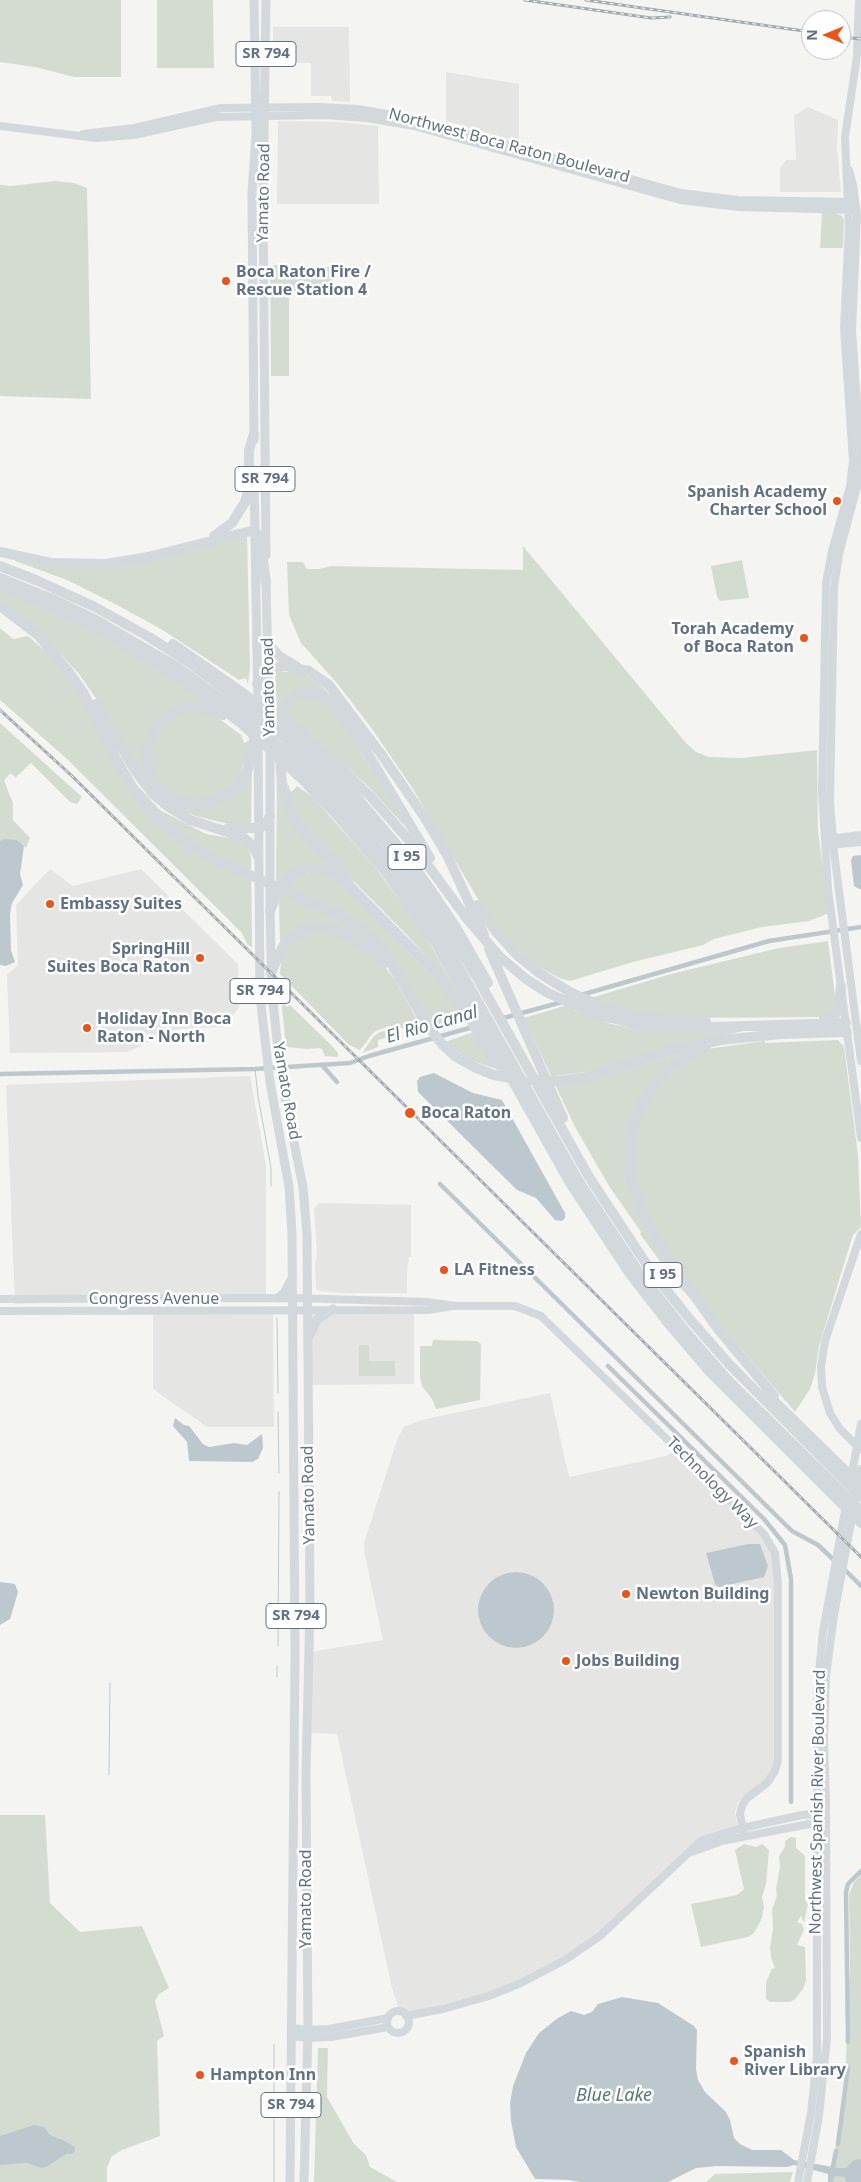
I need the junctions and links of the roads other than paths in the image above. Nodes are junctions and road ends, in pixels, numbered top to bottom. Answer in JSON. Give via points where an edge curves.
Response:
{"nodes":[{"id":1,"x":254,"y":0,"type":"edge"},
{"id":2,"x":266,"y":0,"type":"edge"},
{"id":3,"x":859,"y":0,"type":"edge"},
{"id":4,"x":256,"y":111,"type":"junction"},
{"id":5,"x":265,"y":112,"type":"junction"},
{"id":6,"x":0,"y":126,"type":"edge"},
{"id":7,"x":252,"y":194,"type":"junction"},
{"id":8,"x":855,"y":206,"type":"edge"},
{"id":9,"x":263,"y":260,"type":"junction"},
{"id":10,"x":253,"y":263,"type":"junction"},
{"id":11,"x":264,"y":315,"type":"junction"},
{"id":12,"x":253,"y":320,"type":"junction"},
{"id":13,"x":844,"y":327,"type":"junction"},
{"id":14,"x":264,"y":358,"type":"junction"},
{"id":15,"x":855,"y":371,"type":"junction"},
{"id":16,"x":847,"y":374,"type":"junction"},
{"id":17,"x":253,"y":383,"type":"junction"},
{"id":18,"x":859,"y":417,"type":"junction"},
{"id":19,"x":851,"y":424,"type":"junction"},
{"id":20,"x":254,"y":434,"type":"junction"},
{"id":21,"x":264,"y":439,"type":"junction"},
{"id":22,"x":860,"y":464,"type":"edge"},
{"id":23,"x":254,"y":532,"type":"junction"},
{"id":24,"x":200,"y":543,"type":"junction"},
{"id":25,"x":0,"y":552,"type":"edge"},
{"id":26,"x":0,"y":559,"type":"edge"},
{"id":27,"x":0,"y":566,"type":"edge"},
{"id":28,"x":0,"y":578,"type":"edge"},
{"id":29,"x":266,"y":583,"type":"junction"},
{"id":30,"x":0,"y":585,"type":"edge"},
{"id":31,"x":0,"y":606,"type":"edge"},
{"id":32,"x":38,"y":635,"type":"junction"},
{"id":33,"x":268,"y":644,"type":"junction"},
{"id":34,"x":269,"y":668,"type":"junction"},
{"id":35,"x":299,"y":668,"type":"junction"},
{"id":36,"x":258,"y":684,"type":"junction"},
{"id":37,"x":823,"y":709,"type":"junction"},
{"id":38,"x":258,"y":714,"type":"junction"},
{"id":39,"x":242,"y":723,"type":"junction"},
{"id":40,"x":284,"y":728,"type":"junction"},
{"id":41,"x":830,"y":755,"type":"junction"},
{"id":42,"x":270,"y":816,"type":"junction"},
{"id":43,"x":212,"y":827,"type":"junction"},
{"id":44,"x":258,"y":828,"type":"junction"},
{"id":45,"x":861,"y":836,"type":"edge"},
{"id":46,"x":828,"y":842,"type":"junction"},
{"id":47,"x":861,"y":842,"type":"edge"},
{"id":48,"x":447,"y":855,"type":"junction"},
{"id":49,"x":258,"y":856,"type":"junction"},
{"id":50,"x":349,"y":884,"type":"junction"},
{"id":51,"x":449,"y":894,"type":"junction"},
{"id":52,"x":270,"y":911,"type":"junction"},
{"id":53,"x":271,"y":973,"type":"junction"},
{"id":54,"x":397,"y":974,"type":"junction"},
{"id":55,"x":841,"y":986,"type":"junction"},
{"id":56,"x":477,"y":1014,"type":"junction"},
{"id":57,"x":815,"y":1023,"type":"junction"},
{"id":58,"x":785,"y":1024,"type":"junction"},
{"id":59,"x":513,"y":1027,"type":"junction"},
{"id":60,"x":855,"y":1027,"type":"edge"},
{"id":61,"x":263,"y":1032,"type":"junction"},
{"id":62,"x":488,"y":1035,"type":"junction"},
{"id":63,"x":741,"y":1038,"type":"junction"},
{"id":64,"x":279,"y":1060,"type":"junction"},
{"id":65,"x":861,"y":1061,"type":"edge"},
{"id":66,"x":861,"y":1138,"type":"edge"},
{"id":67,"x":861,"y":1234,"type":"edge"},
{"id":68,"x":293,"y":1276,"type":"junction"},
{"id":69,"x":278,"y":1298,"type":"junction"},
{"id":70,"x":293,"y":1298,"type":"junction"},
{"id":71,"x":308,"y":1298,"type":"junction"},
{"id":72,"x":0,"y":1299,"type":"edge"},
{"id":73,"x":456,"y":1306,"type":"junction"},
{"id":74,"x":308,"y":1309,"type":"junction"},
{"id":75,"x":333,"y":1309,"type":"junction"},
{"id":76,"x":294,"y":1310,"type":"junction"},
{"id":77,"x":0,"y":1311,"type":"edge"},
{"id":78,"x":308,"y":1337,"type":"junction"},
{"id":79,"x":787,"y":1413,"type":"junction"},
{"id":80,"x":861,"y":1424,"type":"edge"},
{"id":81,"x":861,"y":1451,"type":"edge"},
{"id":82,"x":861,"y":1469,"type":"edge"},
{"id":83,"x":861,"y":1486,"type":"edge"},
{"id":84,"x":861,"y":1497,"type":"edge"},
{"id":85,"x":861,"y":1511,"type":"edge"},
{"id":86,"x":861,"y":1524,"type":"edge"},
{"id":87,"x":293,"y":1764,"type":"junction"},
{"id":88,"x":306,"y":1806,"type":"junction"},
{"id":89,"x":816,"y":1818,"type":"junction"},
{"id":90,"x":826,"y":1818,"type":"junction"},
{"id":91,"x":741,"y":1833,"type":"junction"},
{"id":92,"x":293,"y":1877,"type":"junction"},
{"id":93,"x":306,"y":1889,"type":"junction"},
{"id":94,"x":407,"y":2020,"type":"junction"},
{"id":95,"x":388,"y":2022,"type":"junction"},
{"id":96,"x":292,"y":2032,"type":"junction"},
{"id":97,"x":308,"y":2034,"type":"junction"},
{"id":98,"x":817,"y":2054,"type":"junction"},
{"id":99,"x":826,"y":2054,"type":"junction"},
{"id":100,"x":799,"y":2178,"type":"edge"},
{"id":101,"x":808,"y":2179,"type":"edge"},
{"id":102,"x":290,"y":2182,"type":"edge"},
{"id":103,"x":304,"y":2182,"type":"edge"}],
"edges":[{"from":1,"to":4,"type":"main road","name":"Yamato Road","number":"SR 794"},
{"from":2,"to":5,"type":"main road","name":"Yamato Road","number":"SR 794"},
{"from":3,"to":8,"type":"main road","via":[[857,56],[846,130],[846,161]]},
{"from":4,"to":5,"type":"main road","name":"Northwest Boca Raton Boulevard"},
{"from":4,"to":6,"type":"main road","name":"Northwest Boca Raton Boulevard","via":[[209,110],[134,128],[69,136]]},
{"from":4,"to":7,"type":"main road","name":"Yamato Road","number":"SR 794"},
{"from":5,"to":8,"type":"main road","name":"Northwest Boca Raton Boulevard","via":[[336,107],[416,119],[660,196],[699,204]]},
{"from":5,"to":9,"type":"main road","name":"Yamato Road","number":"SR 794"},
{"from":7,"to":9,"type":"main road","via":[[257,202],[257,249]]},
{"from":7,"to":10,"type":"main road","name":"Yamato Road","number":"SR 794"},
{"from":8,"to":13,"type":"main road"},
{"from":8,"to":15,"type":"main road","via":[[852,324]]},
{"from":9,"to":11,"type":"main road","name":"Yamato Road","number":"SR 794"},
{"from":10,"to":11,"type":"main road","via":[[258,267],[259,306]]},
{"from":10,"to":12,"type":"main road","name":"Yamato Road","number":"SR 794"},
{"from":11,"to":14,"type":"main road","name":"Yamato Road","number":"SR 794"},
{"from":12,"to":14,"type":"main road","via":[[257,326],[259,364]]},
{"from":12,"to":17,"type":"main road","name":"Yamato Road","number":"SR 794"},
{"from":13,"to":15,"type":"main road","via":[[850,364]]},
{"from":13,"to":16,"type":"main road"},
{"from":14,"to":21,"type":"main road","name":"Yamato Road","number":"SR 794"},
{"from":15,"to":18,"type":"main road"},
{"from":16,"to":18,"type":"main road","via":[[852,380],[854,406]]},
{"from":16,"to":19,"type":"main road"},
{"from":17,"to":20,"type":"main road","name":"Yamato Road","number":"SR 794"},
{"from":17,"to":21,"type":"main road","via":[[259,390],[259,432]]},
{"from":18,"to":22,"type":"main road"},
{"from":19,"to":22,"type":"main road"},
{"from":19,"to":37,"type":"main road","via":[[852,474],[827,578]]},
{"from":20,"to":23,"type":"main road","name":"Yamato Road","number":"SR 794"},
{"from":20,"to":24,"type":"highway","via":[[249,450],[249,488],[244,504],[228,526]]},
{"from":21,"to":29,"type":"main road","name":"Yamato Road","number":"SR 794"},
{"from":22,"to":41,"type":"main road","via":[[834,588]]},
{"from":23,"to":24,"type":"highway","via":[[245,531]]},
{"from":23,"to":29,"type":"highway","via":[[260,541]]},
{"from":23,"to":36,"type":"main road","name":"Yamato Road","number":"SR 794"},
{"from":24,"to":25,"type":"highway","via":[[139,559],[91,564],[42,562]]},
{"from":26,"to":40,"type":"highway","number":"I 95","via":[[121,613],[194,658],[242,692]]},
{"from":27,"to":40,"type":"highway","via":[[67,594],[136,629]]},
{"from":28,"to":39,"type":"highway","via":[[64,604],[124,635],[177,667]]},
{"from":29,"to":33,"type":"main road","name":"Yamato Road","number":"SR 794"},
{"from":30,"to":39,"type":"highway","via":[[123,643]]},
{"from":31,"to":32,"type":"highway"},
{"from":32,"to":43,"type":"highway","via":[[80,680],[152,793],[179,814]]},
{"from":32,"to":54,"type":"highway","via":[[83,692],[119,766],[168,828],[212,858],[360,928],[384,952]]},
{"from":33,"to":34,"type":"main road","name":"Yamato Road","number":"SR 794"},
{"from":33,"to":35,"type":"highway","via":[[279,656]]},
{"from":34,"to":35,"type":"highway"},
{"from":34,"to":36,"type":"highway","via":[[261,675]]},
{"from":34,"to":42,"type":"main road","name":"Yamato Road","number":"SR 794"},
{"from":35,"to":48,"type":"highway","via":[[326,682],[354,716]]},
{"from":36,"to":38,"type":"main road","name":"Yamato Road","number":"SR 794"},
{"from":37,"to":41,"type":"main road","via":[[827,716]]},
{"from":37,"to":46,"type":"main road","via":[[822,790]]},
{"from":38,"to":39,"type":"highway","via":[[249,767],[240,783],[225,796],[205,804],[185,804],[167,796],[153,781],[147,763],[148,745],[156,727],[170,714],[184,708],[207,708]]},
{"from":38,"to":44,"type":"main road","name":"Yamato Road","number":"SR 794"},
{"from":39,"to":56,"type":"highway","number":"I 95","via":[[334,812],[395,884],[440,950]]},
{"from":39,"to":56,"type":"highway","via":[[284,751],[337,801],[397,873],[441,936]]},
{"from":40,"to":51,"type":"highway","via":[[327,755],[372,798],[413,845]]},
{"from":40,"to":59,"type":"highway","number":"I 95","via":[[342,782],[403,852],[453,922],[498,1008]]},
{"from":41,"to":46,"type":"main road"},
{"from":42,"to":44,"type":"highway","via":[[266,824]]},
{"from":42,"to":52,"type":"main road","name":"Yamato Road","number":"SR 794"},
{"from":43,"to":44,"type":"highway"},
{"from":43,"to":49,"type":"highway","via":[[243,837]]},
{"from":44,"to":49,"type":"main road","name":"Yamato Road","number":"SR 794"},
{"from":45,"to":46,"type":"main road"},
{"from":46,"to":47,"type":"main road"},
{"from":46,"to":55,"type":"main road"},
{"from":46,"to":60,"type":"main road","via":[[845,939]]},
{"from":48,"to":58,"type":"highway","via":[[486,918],[504,940],[539,973],[563,989],[626,1014],[656,1019]]},
{"from":48,"to":59,"type":"highway","via":[[474,910],[512,1004]]},
{"from":49,"to":61,"type":"main road","name":"Yamato Road","number":"SR 794"},
{"from":50,"to":51,"type":"highway","via":[[339,868],[299,827],[284,798],[281,713],[287,701],[302,692],[321,694],[335,705],[372,760]]},
{"from":50,"to":52,"type":"highway","via":[[330,870],[304,869],[283,883]]},
{"from":50,"to":56,"type":"highway"},
{"from":51,"to":58,"type":"highway","via":[[500,957],[548,993],[582,1009],[620,1022],[666,1028]]},
{"from":52,"to":53,"type":"main road","name":"Yamato Road","number":"SR 794"},
{"from":53,"to":54,"type":"highway","via":[[290,938],[302,930],[318,927],[335,930],[360,942]]},
{"from":53,"to":64,"type":"main road","name":"Yamato Road","number":"SR 794"},
{"from":54,"to":63,"type":"highway","via":[[429,1029],[447,1049],[467,1064],[494,1075],[559,1081],[594,1076],[689,1046]]},
{"from":55,"to":57,"type":"highway","via":[[837,1014]]},
{"from":55,"to":60,"type":"main road"},
{"from":56,"to":62,"type":"highway","number":"I 95"},
{"from":57,"to":58,"type":"highway"},
{"from":57,"to":60,"type":"highway"},
{"from":59,"to":79,"type":"highway","number":"I 95","via":[[619,1212],[673,1289],[733,1359]]},
{"from":59,"to":84,"type":"highway","via":[[589,1177],[659,1281],[729,1364]]},
{"from":60,"to":63,"type":"highway"},
{"from":60,"to":65,"type":"main road"},
{"from":60,"to":66,"type":"main road"},
{"from":61,"to":64,"type":"main road"},
{"from":61,"to":68,"type":"main road","name":"Yamato Road","number":"SR 794","via":[[289,1187]]},
{"from":62,"to":85,"type":"highway","via":[[586,1194],[647,1284],[727,1379]]},
{"from":62,"to":86,"type":"highway","number":"I 95","via":[[578,1196],[640,1287],[709,1371]]},
{"from":63,"to":79,"type":"highway","via":[[690,1054],[657,1082],[634,1121],[629,1169],[639,1206],[672,1264],[718,1329]]},
{"from":64,"to":71,"type":"main road","name":"Yamato Road","number":"SR 794","via":[[303,1187]]},
{"from":67,"to":81,"type":"main road","via":[[826,1341],[821,1367],[822,1386],[830,1413]]},
{"from":68,"to":69,"type":"main road"},
{"from":68,"to":70,"type":"main road","name":"Yamato Road","number":"SR 794"},
{"from":69,"to":70,"type":"main road","name":"Congress Avenue"},
{"from":69,"to":72,"type":"main road","name":"Congress Avenue"},
{"from":70,"to":71,"type":"main road","name":"Congress Avenue"},
{"from":70,"to":76,"type":"main road","name":"Yamato Road","number":"SR 794"},
{"from":71,"to":73,"type":"main road","name":"Technology Way","via":[[434,1302]]},
{"from":71,"to":74,"type":"main road","name":"Yamato Road","number":"SR 794"},
{"from":73,"to":75,"type":"main road","name":"Technology Way","via":[[433,1310]]},
{"from":73,"to":91,"type":"main road","name":"Technology Way","via":[[515,1306],[545,1319],[767,1539],[776,1558],[778,1584],[778,1756],[777,1767],[768,1782],[745,1794],[738,1802],[735,1812]]},
{"from":74,"to":75,"type":"main road","name":"Technology Way"},
{"from":74,"to":76,"type":"main road","name":"Congress Avenue"},
{"from":74,"to":78,"type":"main road","name":"Yamato Road","number":"SR 794"},
{"from":75,"to":78,"type":"main road","via":[[317,1320]]},
{"from":76,"to":77,"type":"main road","name":"Congress Avenue"},
{"from":76,"to":87,"type":"main road","name":"Yamato Road","number":"SR 794"},
{"from":78,"to":88,"type":"main road","name":"Yamato Road","number":"SR 794","via":[[310,1606]]},
{"from":79,"to":83,"type":"highway","number":"I 95"},
{"from":80,"to":89,"type":"main road","name":"Northwest Spanish River Boulevard","via":[[823,1632],[815,1741]]},
{"from":82,"to":90,"type":"main road","name":"Northwest Spanish River Boulevard","via":[[831,1631],[825,1693]]},
{"from":87,"to":88,"type":"main road","via":[[303,1771]]},
{"from":87,"to":92,"type":"main road","name":"Yamato Road","number":"SR 794"},
{"from":88,"to":93,"type":"main road","name":"Yamato Road","number":"SR 794"},
{"from":89,"to":90,"type":"main road"},
{"from":89,"to":91,"type":"main road"},
{"from":89,"to":98,"type":"main road","name":"Northwest Spanish River Boulevard"},
{"from":90,"to":99,"type":"main road","name":"Northwest Spanish River Boulevard"},
{"from":91,"to":94,"type":"main road","via":[[684,1856],[600,1936],[575,1954],[504,1990]]},
{"from":92,"to":93,"type":"main road"},
{"from":92,"to":96,"type":"main road","name":"Yamato Road","number":"SR 794"},
{"from":93,"to":97,"type":"main road","name":"Yamato Road","number":"SR 794"},
{"from":94,"to":95,"type":"main road","via":[[402,2012],[396,2012]]},
{"from":94,"to":95,"type":"main road","via":[[406,2029],[399,2033],[392,2032]]},
{"from":95,"to":97,"type":"main road","via":[[345,2035]]},
{"from":96,"to":97,"type":"main road"},
{"from":96,"to":102,"type":"main road","name":"Yamato Road","number":"SR 794"},
{"from":97,"to":103,"type":"main road","name":"Yamato Road","number":"SR 794"},
{"from":98,"to":99,"type":"main road"},
{"from":98,"to":100,"type":"main road","name":"Northwest Spanish River Boulevard","via":[[812,2106]]},
{"from":99,"to":101,"type":"main road","name":"Northwest Spanish River Boulevard"}]}
